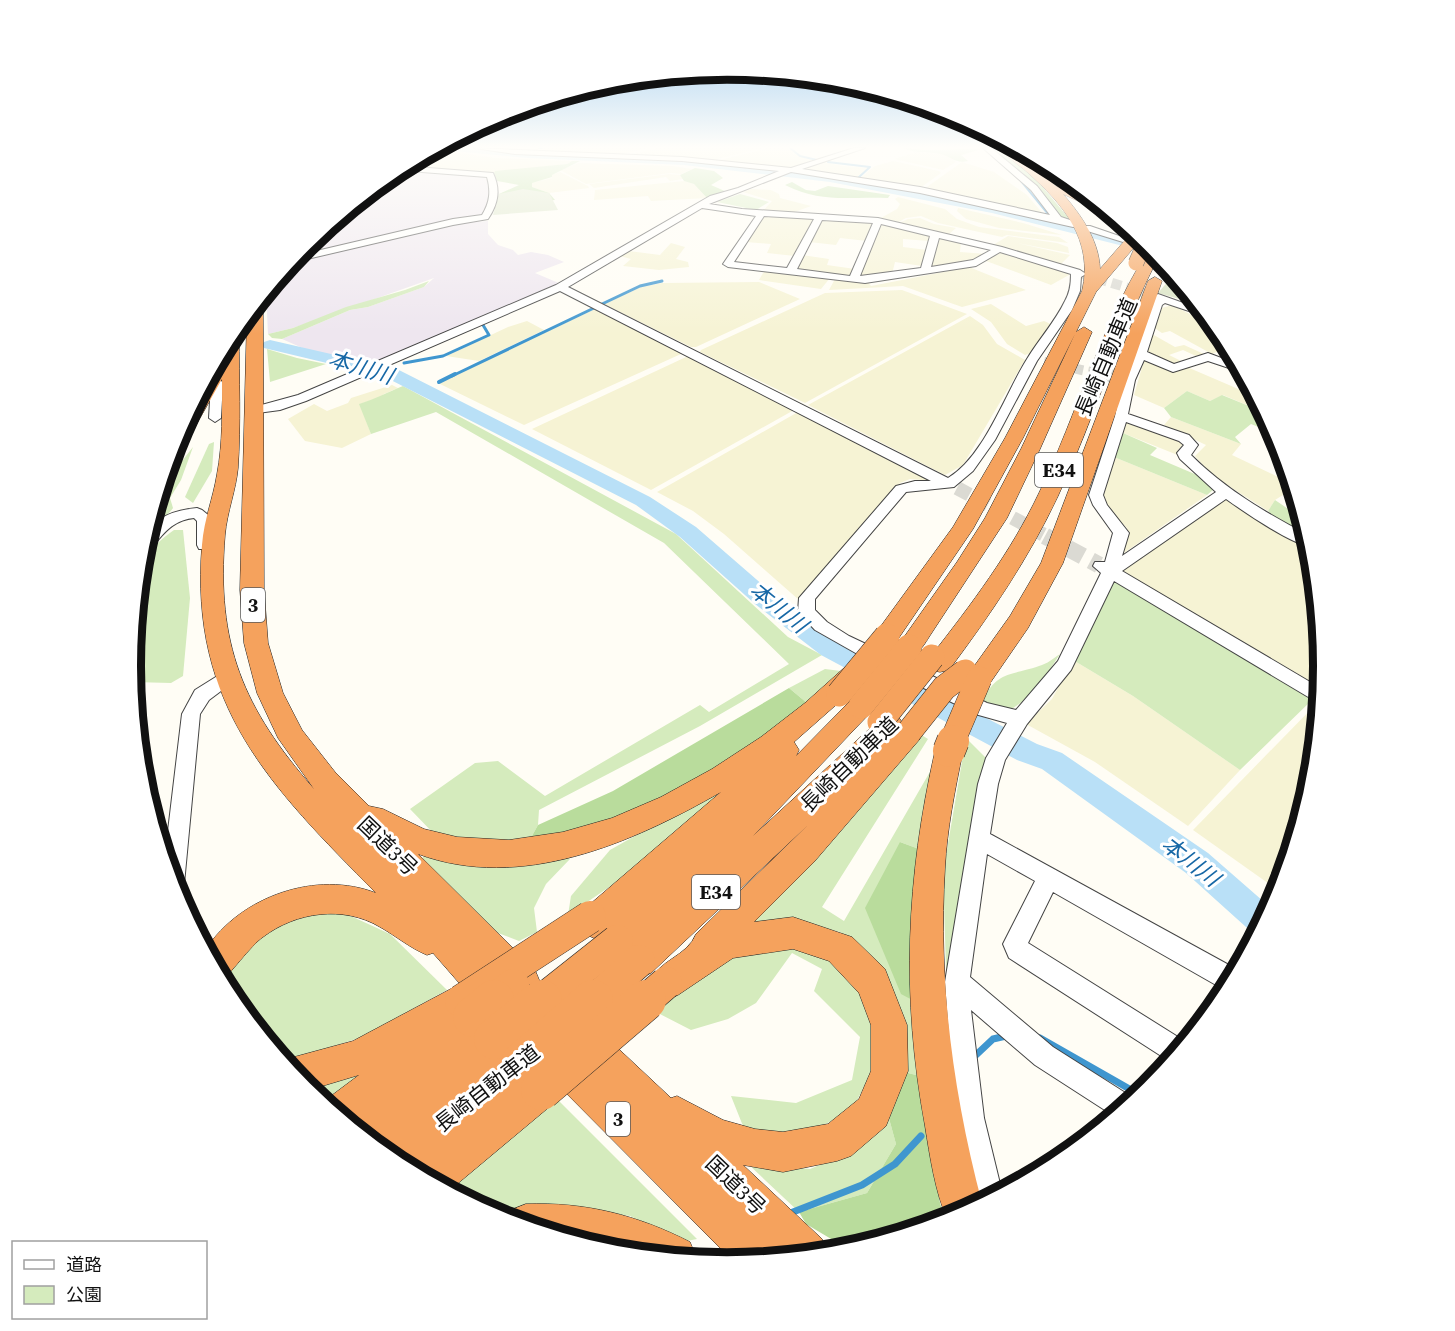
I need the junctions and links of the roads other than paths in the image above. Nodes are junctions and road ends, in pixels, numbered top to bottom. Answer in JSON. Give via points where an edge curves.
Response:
{"nodes":[{"id":1,"x":491,"y":210,"type":"edge"},
{"id":2,"x":691,"y":210,"type":"edge"},
{"id":3,"x":735,"y":210,"type":"edge"},
{"id":4,"x":1014,"y":210,"type":"edge"},
{"id":5,"x":1051,"y":210,"type":"edge"},
{"id":6,"x":1067,"y":210,"type":"edge"},
{"id":7,"x":761,"y":214,"type":"junction"},
{"id":8,"x":819,"y":218,"type":"junction"},
{"id":9,"x":1058,"y":219,"type":"junction"},
{"id":10,"x":878,"y":221,"type":"junction"},
{"id":11,"x":1080,"y":227,"type":"junction"},
{"id":12,"x":935,"y":234,"type":"junction"},
{"id":13,"x":999,"y":249,"type":"junction"},
{"id":14,"x":1143,"y":252,"type":"edge"},
{"id":15,"x":308,"y":256,"type":"edge"},
{"id":16,"x":790,"y":272,"type":"junction"},
{"id":17,"x":925,"y":272,"type":"junction"},
{"id":18,"x":854,"y":279,"type":"junction"},
{"id":19,"x":560,"y":287,"type":"junction"},
{"id":20,"x":1089,"y":291,"type":"junction"},
{"id":21,"x":1153,"y":303,"type":"junction"},
{"id":22,"x":1194,"y":312,"type":"edge"},
{"id":23,"x":255,"y":320,"type":"edge"},
{"id":24,"x":1141,"y":354,"type":"junction"},
{"id":25,"x":229,"y":358,"type":"edge"},
{"id":26,"x":1042,"y":361,"type":"junction"},
{"id":27,"x":1230,"y":365,"type":"edge"},
{"id":28,"x":214,"y":383,"type":"edge"},
{"id":29,"x":255,"y":411,"type":"junction"},
{"id":30,"x":1121,"y":416,"type":"junction"},
{"id":31,"x":222,"y":417,"type":"junction"},
{"id":32,"x":185,"y":443,"type":"edge"},
{"id":33,"x":953,"y":486,"type":"junction"},
{"id":34,"x":1226,"y":492,"type":"junction"},
{"id":35,"x":995,"y":519,"type":"junction"},
{"id":36,"x":1033,"y":526,"type":"junction"},
{"id":37,"x":158,"y":530,"type":"edge"},
{"id":38,"x":1299,"y":536,"type":"edge"},
{"id":39,"x":214,"y":542,"type":"junction"},
{"id":40,"x":1104,"y":568,"type":"junction"},
{"id":41,"x":213,"y":607,"type":"junction"},
{"id":42,"x":917,"y":651,"type":"junction"},
{"id":43,"x":972,"y":676,"type":"junction"},
{"id":44,"x":227,"y":678,"type":"junction"},
{"id":45,"x":1313,"y":692,"type":"edge"},
{"id":46,"x":869,"y":712,"type":"junction"},
{"id":47,"x":1017,"y":723,"type":"junction"},
{"id":48,"x":325,"y":781,"type":"junction"},
{"id":49,"x":980,"y":839,"type":"junction"},
{"id":50,"x":175,"y":861,"type":"edge"},
{"id":51,"x":1048,"y":878,"type":"junction"},
{"id":52,"x":610,"y":935,"type":"junction"},
{"id":53,"x":220,"y":958,"type":"edge"},
{"id":54,"x":1224,"y":976,"type":"edge"},
{"id":55,"x":957,"y":982,"type":"junction"},
{"id":56,"x":666,"y":983,"type":"junction"},
{"id":57,"x":495,"y":1031,"type":"junction"},
{"id":58,"x":1171,"y":1048,"type":"edge"},
{"id":59,"x":305,"y":1072,"type":"edge"},
{"id":60,"x":617,"y":1075,"type":"junction"},
{"id":61,"x":1118,"y":1102,"type":"edge"},
{"id":62,"x":345,"y":1109,"type":"edge"},
{"id":63,"x":372,"y":1131,"type":"edge"},
{"id":64,"x":401,"y":1152,"type":"edge"},
{"id":65,"x":434,"y":1173,"type":"edge"},
{"id":66,"x":988,"y":1191,"type":"edge"},
{"id":67,"x":962,"y":1203,"type":"edge"},
{"id":68,"x":548,"y":1223,"type":"edge"},
{"id":69,"x":799,"y":1246,"type":"edge"},
{"id":70,"x":657,"y":1247,"type":"edge"},
{"id":71,"x":751,"y":1251,"type":"edge"}],
"edges":[{"from":1,"to":15,"type":"street","via":[[485,218]]},
{"from":2,"to":19,"type":"street"},
{"from":3,"to":7,"type":"street"},
{"from":4,"to":9,"type":"street"},
{"from":5,"to":9,"type":"street"},
{"from":6,"to":11,"type":"highway"},
{"from":7,"to":8,"type":"street"},
{"from":7,"to":16,"type":"street","via":[[728,264]]},
{"from":8,"to":10,"type":"street"},
{"from":8,"to":16,"type":"street"},
{"from":9,"to":11,"type":"street"},
{"from":10,"to":12,"type":"street"},
{"from":10,"to":18,"type":"street"},
{"from":11,"to":14,"type":"street"},
{"from":11,"to":20,"type":"highway","via":[[1094,261]]},
{"from":12,"to":13,"type":"street"},
{"from":12,"to":17,"type":"street"},
{"from":13,"to":17,"type":"street","via":[[982,262]]},
{"from":13,"to":26,"type":"street","via":[[1079,273],[1076,289]]},
{"from":14,"to":20,"type":"highway"},
{"from":14,"to":21,"type":"highway","via":[[1158,282]]},
{"from":14,"to":35,"type":"highway","name":"長崎自動車道","number":"E34","via":[[1095,311]]},
{"from":14,"to":36,"type":"highway","name":"長崎自動車道","number":"E34","via":[[1065,458]]},
{"from":14,"to":42,"type":"highway","via":[[1016,525],[964,611]]},
{"from":16,"to":18,"type":"street","via":[[830,281]]},
{"from":17,"to":18,"type":"street"},
{"from":19,"to":29,"type":"street","via":[[280,406]]},
{"from":19,"to":33,"type":"street"},
{"from":20,"to":26,"type":"highway"},
{"from":21,"to":22,"type":"street"},
{"from":21,"to":24,"type":"street","via":[[1157,303]]},
{"from":21,"to":36,"type":"highway","via":[[1103,377],[1053,495]]},
{"from":21,"to":43,"type":"highway","via":[[1052,563],[1012,632]]},
{"from":23,"to":29,"type":"highway","name":"国道3号","number":"3"},
{"from":24,"to":27,"type":"street","via":[[1173,368],[1208,357]]},
{"from":24,"to":30,"type":"street","via":[[1127,380]]},
{"from":25,"to":31,"type":"highway","name":"国道3号","number":"3"},
{"from":26,"to":33,"type":"street"},
{"from":26,"to":35,"type":"highway","via":[[1014,473]]},
{"from":26,"to":42,"type":"highway","via":[[1014,438],[962,529]]},
{"from":28,"to":31,"type":"street"},
{"from":29,"to":31,"type":"highway"},
{"from":29,"to":39,"type":"highway","via":[[243,422],[238,482],[221,515]]},
{"from":29,"to":48,"type":"highway","name":"国道3号","number":"3","via":[[252,573],[256,643],[279,715]]},
{"from":30,"to":34,"type":"street","via":[[1184,438],[1191,445],[1185,456],[1204,477]]},
{"from":30,"to":40,"type":"street","via":[[1096,495],[1121,532]]},
{"from":31,"to":32,"type":"highway","via":[[194,431]]},
{"from":31,"to":39,"type":"highway","name":"国道3号","number":"3","via":[[228,467]]},
{"from":33,"to":47,"type":"street","via":[[909,484],[901,489],[807,598],[806,612],[843,640],[982,710]]},
{"from":34,"to":38,"type":"street"},
{"from":34,"to":40,"type":"street"},
{"from":35,"to":42,"type":"highway","name":"長崎自動車道","number":"E34"},
{"from":36,"to":42,"type":"highway","name":"長崎自動車道","number":"E34","via":[[994,589]]},
{"from":37,"to":41,"type":"street","via":[[165,521],[189,514],[202,515],[206,523],[205,550]]},
{"from":39,"to":41,"type":"highway","name":"国道3号","number":"3"},
{"from":40,"to":45,"type":"street"},
{"from":40,"to":47,"type":"street","via":[[1065,665]]},
{"from":41,"to":44,"type":"highway","name":"国道3号","number":"3"},
{"from":42,"to":46,"type":"highway","name":"長崎自動車道","number":"E34"},
{"from":42,"to":46,"type":"highway","name":"長崎自動車道","number":"E34","bridge":true},
{"from":42,"to":46,"type":"highway","bridge":true,"via":[[858,670]]},
{"from":43,"to":46,"type":"highway","bridge":true},
{"from":43,"to":67,"type":"highway","bridge":true,"via":[[936,809],[926,883],[926,975],[935,1079]]},
{"from":44,"to":50,"type":"street","via":[[202,695],[191,714]]},
{"from":44,"to":57,"type":"highway","name":"国道3号","number":"3","via":[[251,728],[292,786],[408,902]]},
{"from":46,"to":48,"type":"highway","via":[[774,744],[679,801],[621,829],[536,852],[457,852],[411,839],[369,816]]},
{"from":46,"to":52,"type":"highway","name":"長崎自動車道","number":"E34","via":[[808,764],[687,882]]},
{"from":46,"to":52,"type":"highway","via":[[754,781],[672,856]]},
{"from":46,"to":52,"type":"highway","name":"長崎自動車道","number":"E34","via":[[847,770],[706,901]]},
{"from":46,"to":56,"type":"highway","via":[[803,852]]},
{"from":47,"to":49,"type":"street","via":[[1000,750],[988,784]]},
{"from":48,"to":60,"type":"highway","name":"国道3号","number":"3"},
{"from":49,"to":51,"type":"street"},
{"from":49,"to":55,"type":"street"},
{"from":51,"to":54,"type":"street"},
{"from":51,"to":58,"type":"street","via":[[1015,945],[1017,950]]},
{"from":52,"to":57,"type":"highway","name":"長崎自動車道","number":"E34","bridge":true},
{"from":52,"to":57,"type":"highway","bridge":true},
{"from":53,"to":57,"type":"highway","via":[[259,920],[296,903],[332,897],[350,900],[387,912],[409,925]]},
{"from":55,"to":61,"type":"street","via":[[1029,1043]]},
{"from":55,"to":66,"type":"street","via":[[958,1027],[978,1160]]},
{"from":56,"to":57,"type":"highway","bridge":true},
{"from":56,"to":60,"type":"highway","via":[[729,942],[751,936],[795,932],[839,948],[869,976],[889,1017],[891,1068],[883,1092],[870,1115],[853,1133],[830,1146],[804,1152],[773,1151],[717,1137],[686,1122]]},
{"from":57,"to":59,"type":"highway","via":[[364,1054]]},
{"from":57,"to":62,"type":"highway"},
{"from":57,"to":63,"type":"highway","name":"長崎自動車道","number":"E34"},
{"from":57,"to":64,"type":"highway","name":"長崎自動車道","number":"E34"},
{"from":57,"to":65,"type":"highway"},
{"from":57,"to":71,"type":"highway","name":"国道3号","number":"3"},
{"from":60,"to":69,"type":"highway","name":"国道3号","number":"3"},
{"from":68,"to":70,"type":"highway","via":[[589,1225]]}]}
